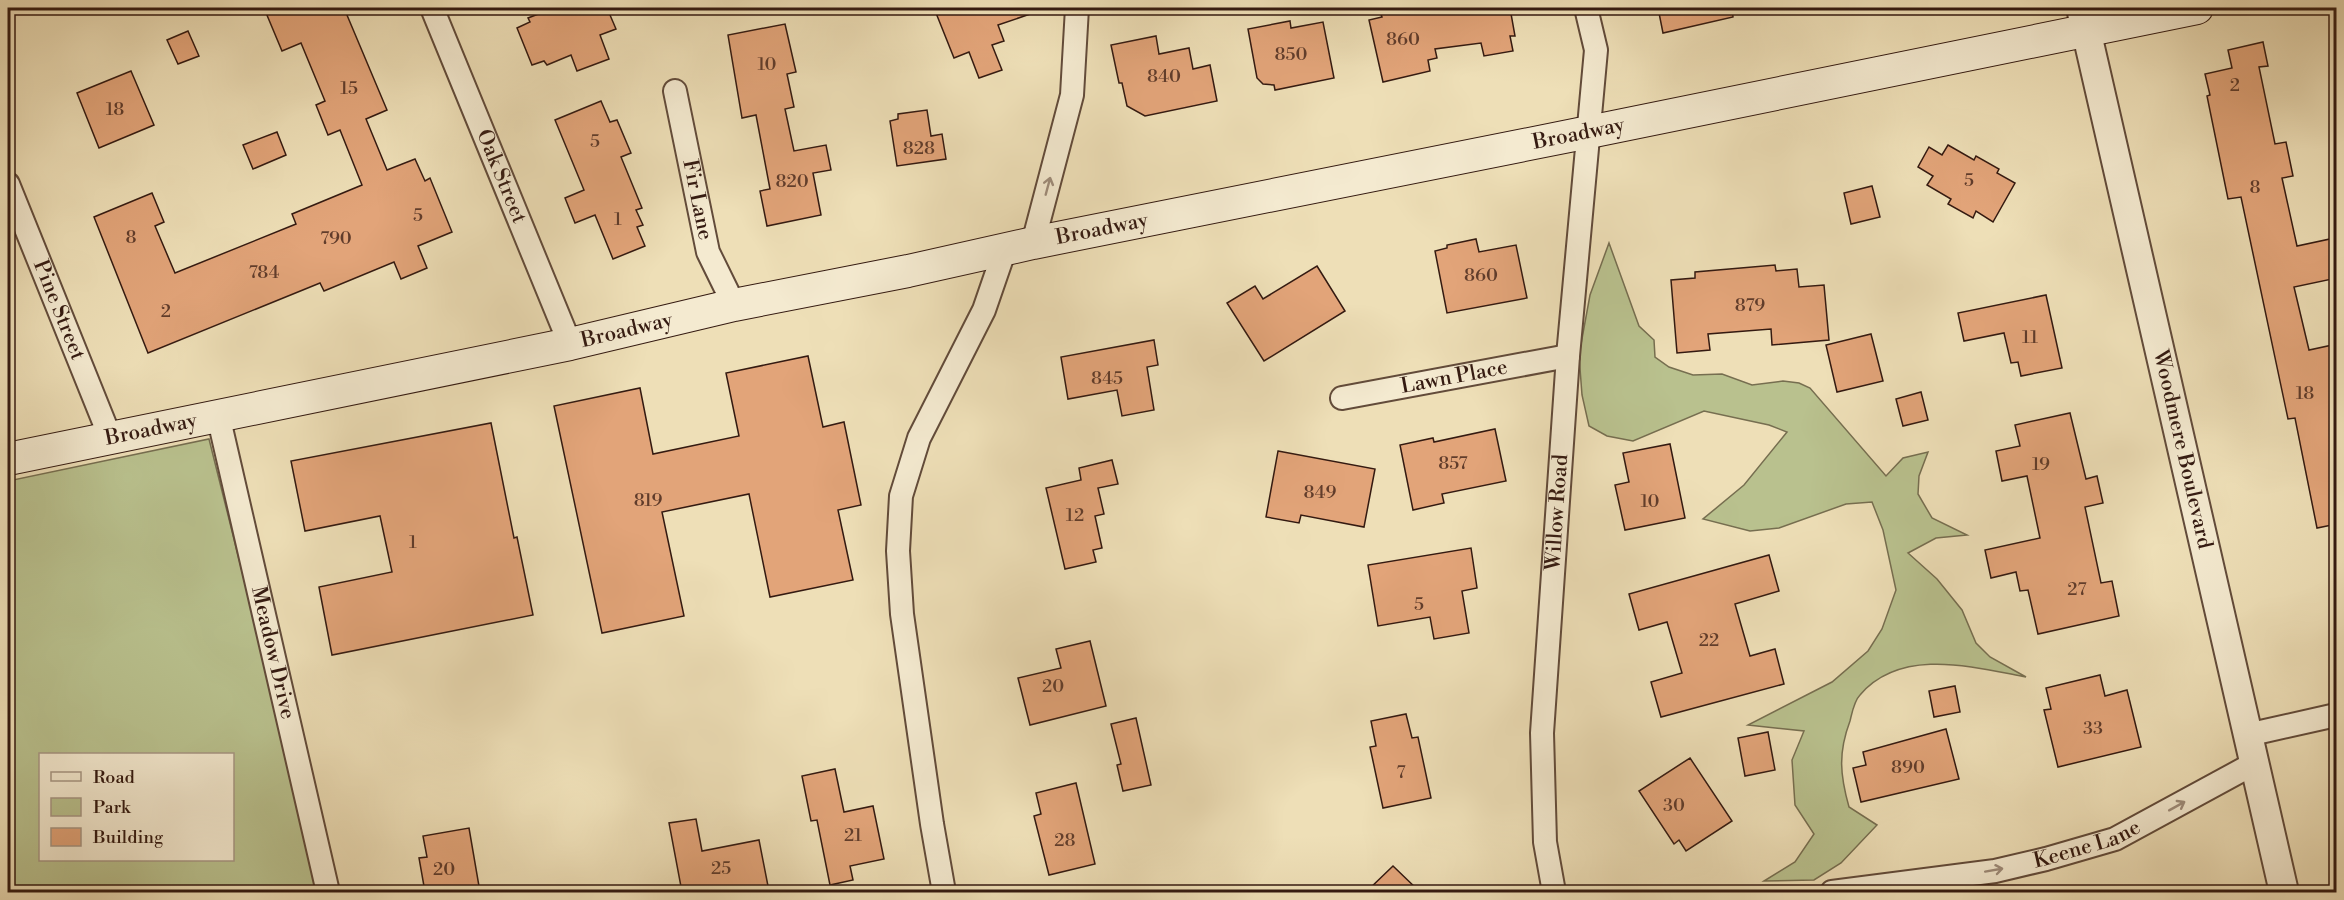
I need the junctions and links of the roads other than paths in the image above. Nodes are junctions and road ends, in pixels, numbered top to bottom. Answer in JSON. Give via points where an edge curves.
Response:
{"nodes":[{"id":1,"x":432,"y":8,"type":"edge"},
{"id":2,"x":1077,"y":8,"type":"edge"},
{"id":3,"x":1586,"y":8,"type":"edge"},
{"id":4,"x":2197,"y":8,"type":"edge"},
{"id":5,"x":2083,"y":19,"type":"edge"},
{"id":6,"x":675,"y":92,"type":"dead end"},
{"id":7,"x":1589,"y":132,"type":"junction"},
{"id":8,"x":8,"y":184,"type":"edge"},
{"id":9,"x":1019,"y":246,"type":"junction"},
{"id":10,"x":734,"y":305,"type":"junction"},
{"id":11,"x":570,"y":344,"type":"junction"},
{"id":12,"x":1568,"y":356,"type":"junction"},
{"id":13,"x":1342,"y":398,"type":"dead end"},
{"id":14,"x":218,"y":415,"type":"junction"},
{"id":15,"x":110,"y":437,"type":"junction"},
{"id":16,"x":8,"y":459,"type":"edge"},
{"id":17,"x":2337,"y":715,"type":"edge"},
{"id":18,"x":2247,"y":735,"type":"junction"},
{"id":19,"x":2253,"y":764,"type":"junction"},
{"id":20,"x":328,"y":892,"type":"edge"},
{"id":21,"x":944,"y":892,"type":"edge"},
{"id":22,"x":1554,"y":892,"type":"edge"},
{"id":23,"x":1832,"y":892,"type":"edge"},
{"id":24,"x":2284,"y":892,"type":"edge"}],
"edges":[{"from":1,"to":11,"type":"street","name":"Oak Street"},
{"from":9,"to":2,"type":"street","one_way":true,"via":[[1072,95]]},
{"from":3,"to":7,"type":"street","name":"Willow Road","via":[[1596,50]]},
{"from":4,"to":5,"type":"main road","name":"Broadway"},
{"from":5,"to":7,"type":"main road","name":"Broadway"},
{"from":5,"to":18,"type":"street","name":"Woodmere Boulevard"},
{"from":6,"to":10,"type":"street","name":"Fir Lane","via":[[708,252]]},
{"from":7,"to":9,"type":"main road","name":"Broadway"},
{"from":7,"to":12,"type":"street","name":"Willow Road"},
{"from":8,"to":15,"type":"street","name":"Pine Street"},
{"from":9,"to":10,"type":"main road","name":"Broadway"},
{"from":9,"to":21,"type":"street","via":[[919,438],[901,496],[898,551],[902,614]]},
{"from":10,"to":11,"type":"main road","name":"Broadway"},
{"from":11,"to":14,"type":"main road","name":"Broadway"},
{"from":12,"to":13,"type":"street","name":"Lawn Place"},
{"from":12,"to":22,"type":"street","name":"Willow Road","via":[[1542,733],[1545,842]]},
{"from":14,"to":15,"type":"main road","name":"Broadway"},
{"from":14,"to":20,"type":"street","name":"Meadow Drive"},
{"from":15,"to":16,"type":"main road","name":"Broadway"},
{"from":17,"to":18,"type":"street"},
{"from":18,"to":19,"type":"street","name":"Woodmere Boulevard"},
{"from":23,"to":19,"type":"street","name":"Keene Lane","one_way":true,"via":[[1995,871],[2115,839]]},
{"from":19,"to":24,"type":"street","name":"Woodmere Boulevard"}]}
